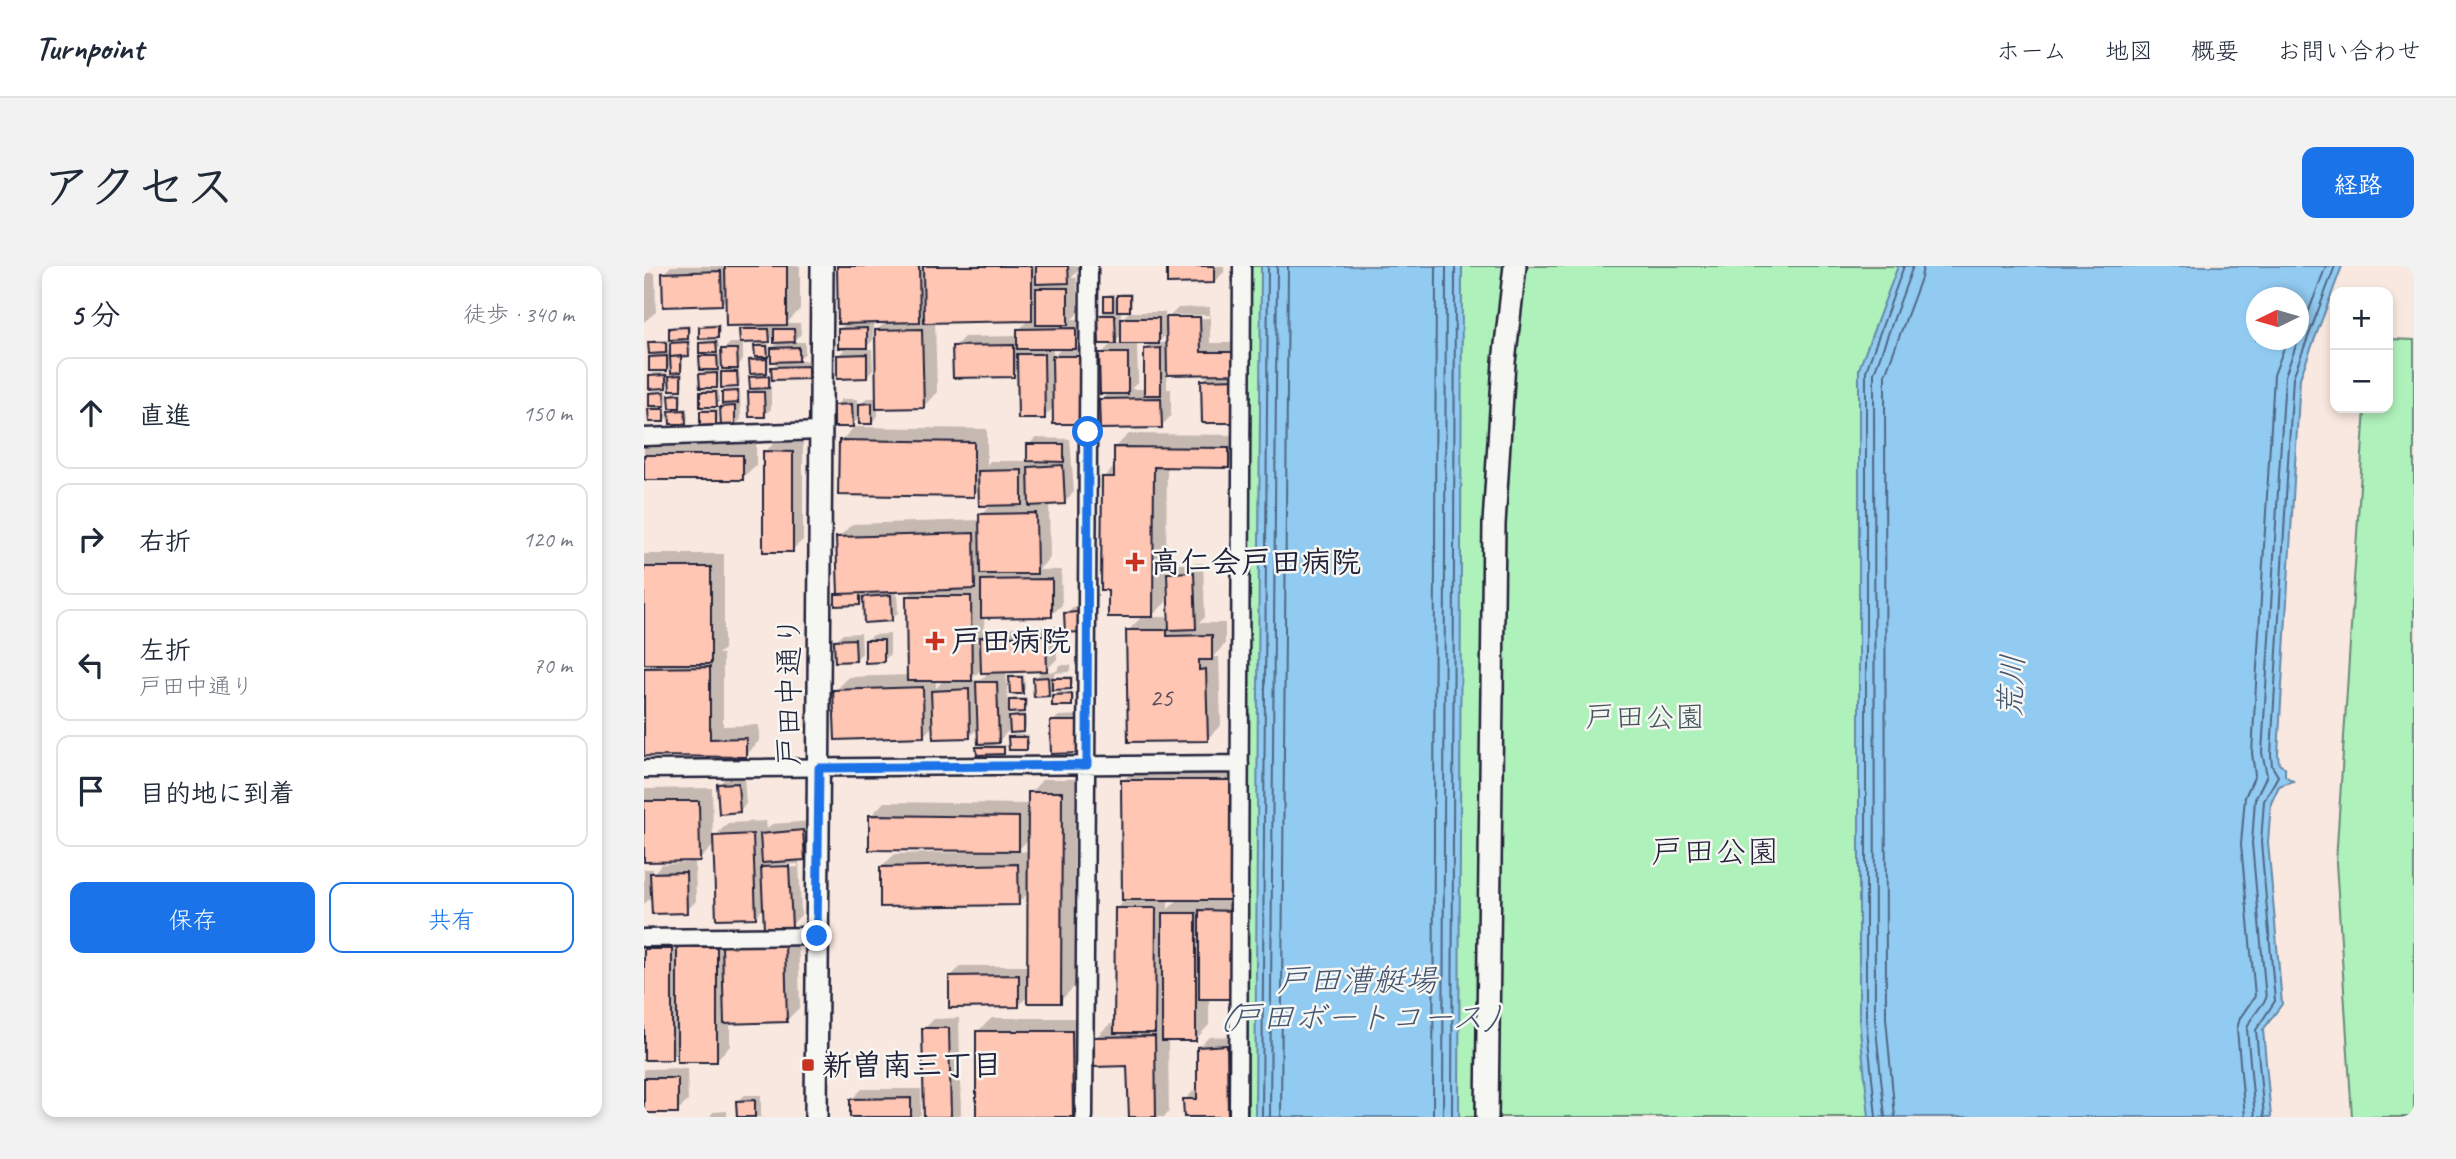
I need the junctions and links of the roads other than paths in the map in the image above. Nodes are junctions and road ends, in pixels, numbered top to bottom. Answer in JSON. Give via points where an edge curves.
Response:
{"nodes":[{"id":1,"x":822,"y":266,"type":"edge"},
{"id":2,"x":1089,"y":266,"type":"edge"},
{"id":3,"x":1242,"y":266,"type":"edge"},
{"id":4,"x":1515,"y":266,"type":"edge"},
{"id":5,"x":821,"y":431,"type":"junction"},
{"id":6,"x":644,"y":436,"type":"edge"},
{"id":7,"x":1240,"y":764,"type":"junction"},
{"id":8,"x":1087,"y":765,"type":"junction"},
{"id":9,"x":819,"y":768,"type":"junction"},
{"id":10,"x":644,"y":769,"type":"edge"},
{"id":11,"x":817,"y":936,"type":"junction"},
{"id":12,"x":644,"y":937,"type":"edge"},
{"id":13,"x":816,"y":1117,"type":"edge"},
{"id":14,"x":1084,"y":1117,"type":"edge"},
{"id":15,"x":1238,"y":1117,"type":"edge"},
{"id":16,"x":1488,"y":1117,"type":"edge"}],
"edges":[{"from":1,"to":5,"type":"street","name":"戸田中通り"},
{"from":2,"to":8,"type":"street"},
{"from":3,"to":7,"type":"street"},
{"from":4,"to":16,"type":"street","via":[[1494,524]]},
{"from":5,"to":6,"type":"street"},
{"from":5,"to":9,"type":"street","name":"戸田中通り"},
{"from":7,"to":8,"type":"street"},
{"from":7,"to":15,"type":"street"},
{"from":8,"to":9,"type":"street"},
{"from":8,"to":14,"type":"street"},
{"from":9,"to":10,"type":"street"},
{"from":9,"to":11,"type":"street","name":"戸田中通り"},
{"from":11,"to":12,"type":"street"},
{"from":11,"to":13,"type":"street","name":"戸田中通り"}]}
